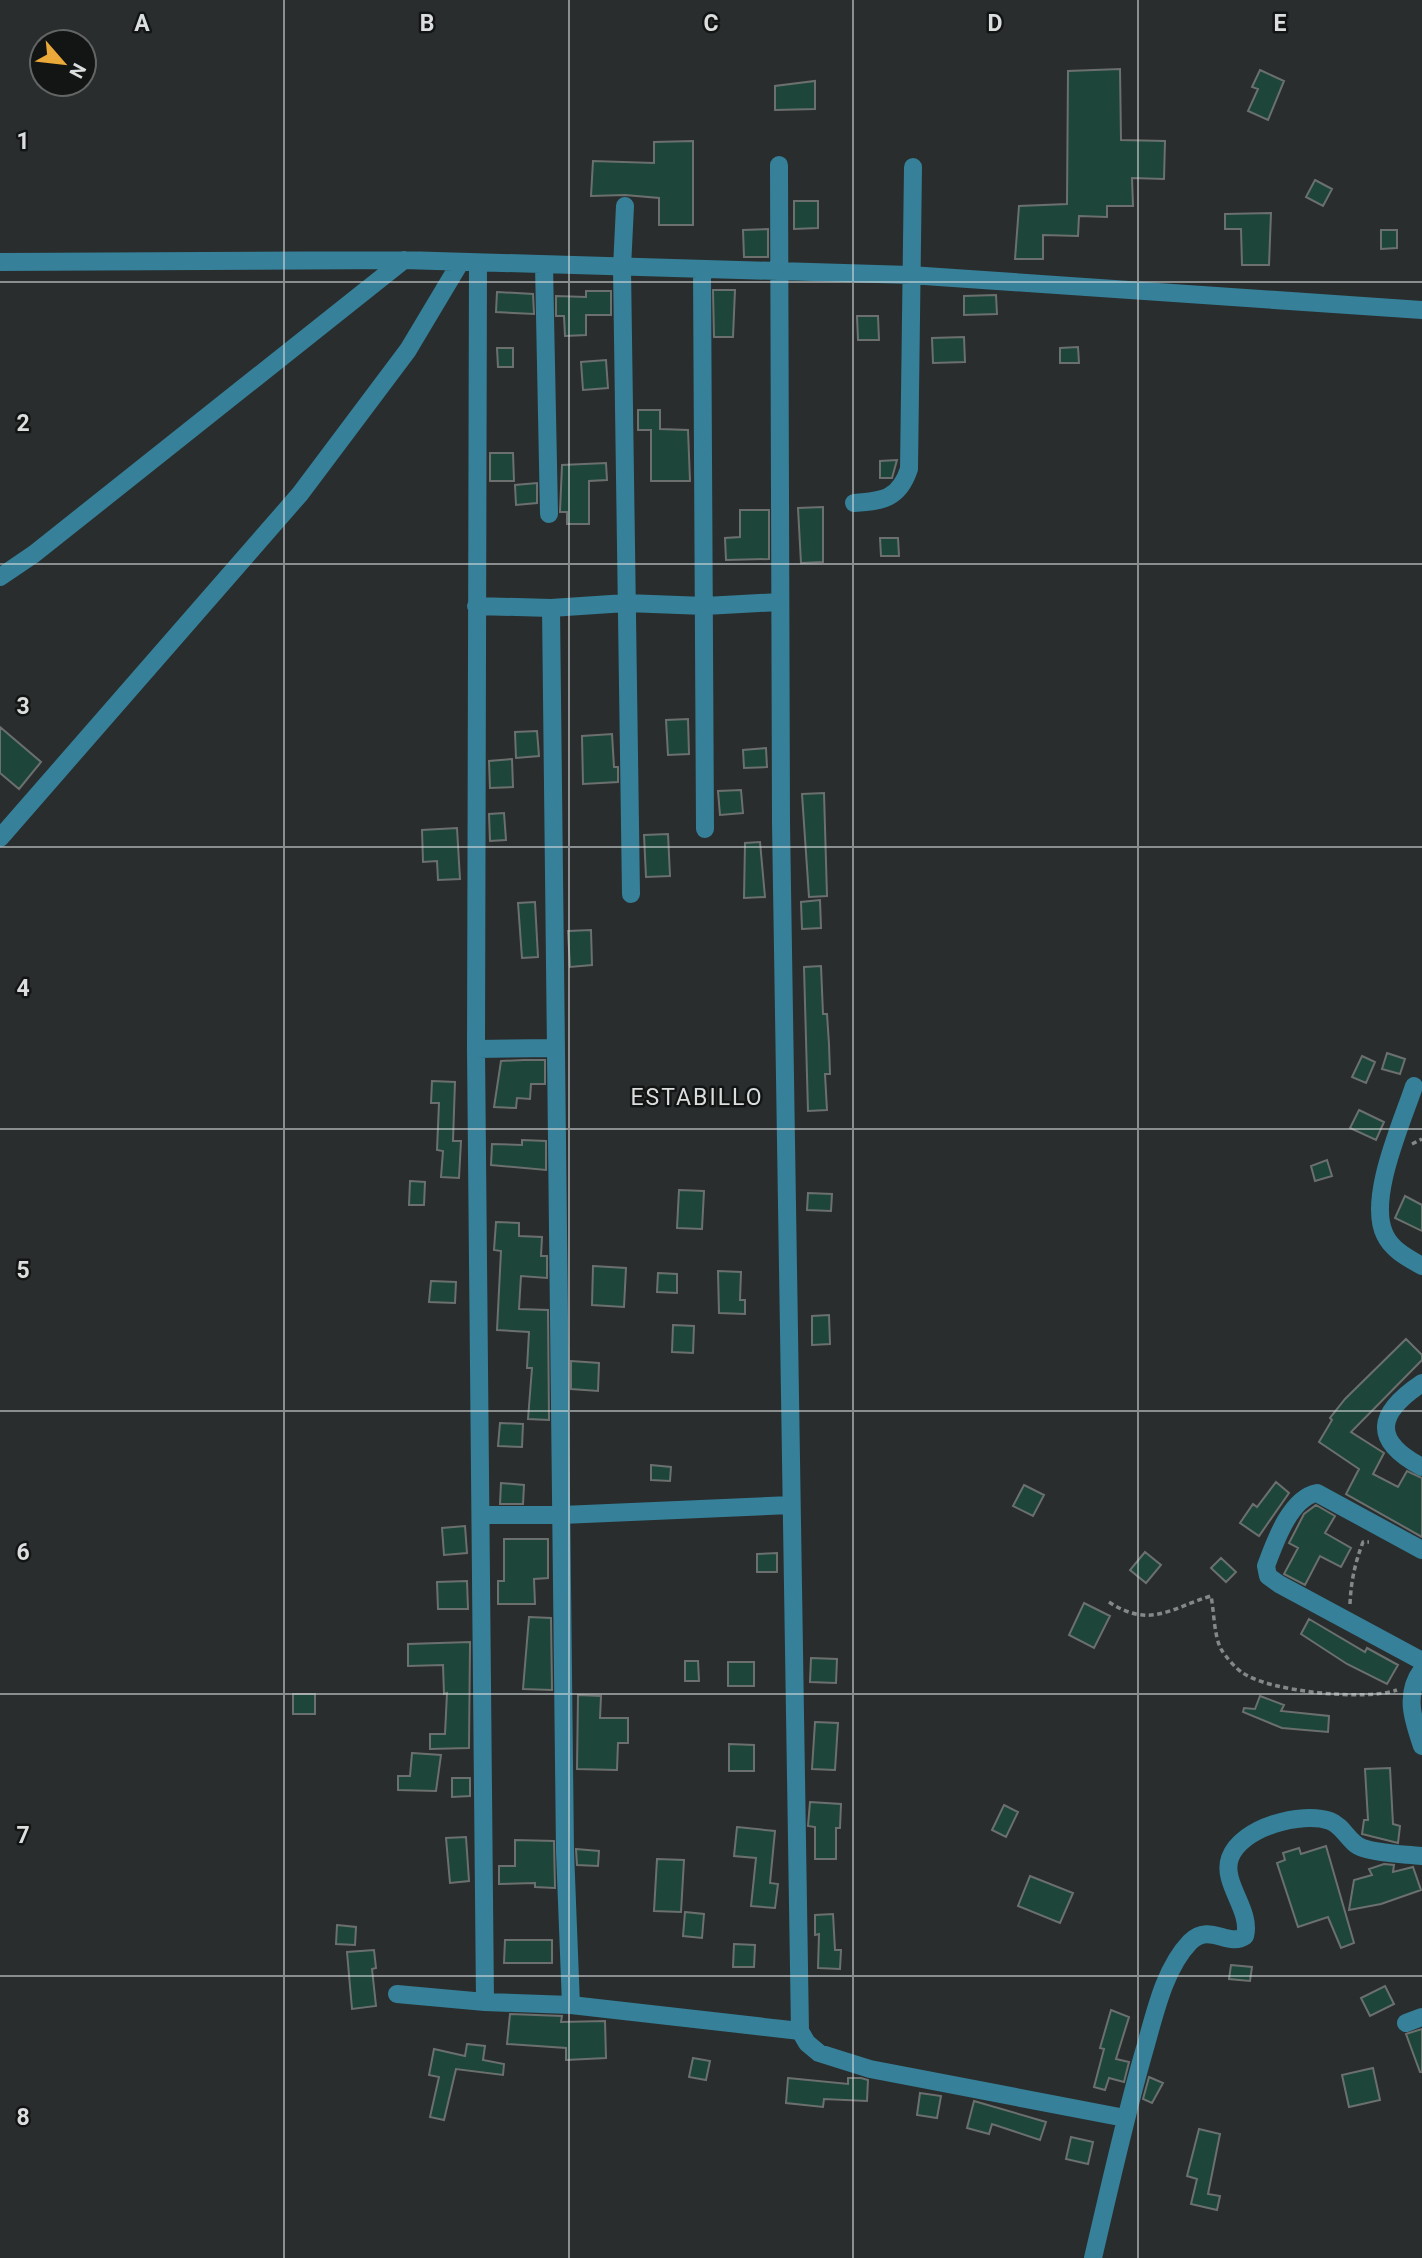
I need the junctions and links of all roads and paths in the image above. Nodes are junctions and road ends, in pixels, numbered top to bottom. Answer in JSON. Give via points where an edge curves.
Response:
{"nodes":[{"id":1,"x":779,"y":165,"type":"dead end"},
{"id":2,"x":913,"y":167,"type":"dead end"},
{"id":3,"x":625,"y":206,"type":"dead end"},
{"id":4,"x":404,"y":260,"type":"junction"},
{"id":5,"x":0,"y":262,"type":"edge"},
{"id":6,"x":469,"y":263,"type":"junction"},
{"id":7,"x":544,"y":265,"type":"junction"},
{"id":8,"x":622,"y":268,"type":"junction"},
{"id":9,"x":702,"y":270,"type":"junction"},
{"id":10,"x":778,"y":272,"type":"junction"},
{"id":11,"x":910,"y":275,"type":"junction"},
{"id":12,"x":1422,"y":310,"type":"edge"},
{"id":13,"x":854,"y":503,"type":"dead end"},
{"id":14,"x":549,"y":514,"type":"dead end"},
{"id":15,"x":0,"y":577,"type":"edge"},
{"id":16,"x":780,"y":602,"type":"junction"},
{"id":17,"x":626,"y":603,"type":"junction"},
{"id":18,"x":476,"y":606,"type":"junction"},
{"id":19,"x":705,"y":606,"type":"junction"},
{"id":20,"x":551,"y":608,"type":"junction"},
{"id":21,"x":705,"y":829,"type":"dead end"},
{"id":22,"x":0,"y":838,"type":"edge"},
{"id":23,"x":631,"y":894,"type":"dead end"},
{"id":24,"x":556,"y":1048,"type":"junction"},
{"id":25,"x":476,"y":1049,"type":"junction"},
{"id":26,"x":1414,"y":1086,"type":"dead end"},
{"id":27,"x":1422,"y":1266,"type":"edge"},
{"id":28,"x":1422,"y":1383,"type":"edge"},
{"id":29,"x":1422,"y":1466,"type":"edge"},
{"id":30,"x":791,"y":1505,"type":"junction"},
{"id":31,"x":481,"y":1515,"type":"junction"},
{"id":32,"x":562,"y":1515,"type":"junction"},
{"id":33,"x":1387,"y":1530,"type":"junction"},
{"id":34,"x":1422,"y":1550,"type":"edge"},
{"id":35,"x":1109,"y":1602,"type":"dead end"},
{"id":36,"x":1352,"y":1624,"type":"junction"},
{"id":37,"x":1422,"y":1661,"type":"edge"},
{"id":38,"x":1418,"y":1676,"type":"edge"},
{"id":39,"x":1422,"y":1746,"type":"edge"},
{"id":40,"x":1422,"y":1856,"type":"edge"},
{"id":41,"x":397,"y":1994,"type":"dead end"},
{"id":42,"x":485,"y":2002,"type":"junction"},
{"id":43,"x":571,"y":2005,"type":"junction"},
{"id":44,"x":800,"y":2031,"type":"junction"},
{"id":45,"x":1125,"y":2118,"type":"junction"},
{"id":46,"x":1093,"y":2258,"type":"edge"}],
"edges":[{"from":1,"to":10,"type":"street"},
{"from":2,"to":11,"type":"street"},
{"from":3,"to":8,"type":"street"},
{"from":4,"to":5,"type":"street"},
{"from":4,"to":6,"type":"street"},
{"from":4,"to":15,"type":"street"},
{"from":6,"to":7,"type":"street"},
{"from":6,"to":18,"type":"street"},
{"from":6,"to":22,"type":"street","via":[[293,502]]},
{"from":7,"to":8,"type":"street"},
{"from":7,"to":14,"type":"street"},
{"from":8,"to":9,"type":"street"},
{"from":8,"to":17,"type":"street"},
{"from":9,"to":10,"type":"street"},
{"from":9,"to":19,"type":"street"},
{"from":10,"to":11,"type":"street"},
{"from":10,"to":16,"type":"street"},
{"from":11,"to":12,"type":"street"},
{"from":11,"to":13,"type":"street","via":[[913,374],[909,469],[904,486],[892,495],[876,502]]},
{"from":16,"to":19,"type":"street"},
{"from":16,"to":30,"type":"street"},
{"from":17,"to":19,"type":"street"},
{"from":17,"to":20,"type":"street"},
{"from":17,"to":23,"type":"street"},
{"from":18,"to":20,"type":"street"},
{"from":18,"to":25,"type":"street"},
{"from":19,"to":21,"type":"street"},
{"from":20,"to":24,"type":"street"},
{"from":24,"to":25,"type":"street"},
{"from":24,"to":32,"type":"street"},
{"from":25,"to":31,"type":"street"},
{"from":26,"to":27,"type":"street","via":[[1385,1179],[1379,1218],[1385,1237],[1401,1254]]},
{"from":28,"to":29,"type":"street","via":[[1392,1411],[1385,1428],[1396,1451]]},
{"from":30,"to":32,"type":"street"},
{"from":30,"to":44,"type":"street"},
{"from":31,"to":32,"type":"street"},
{"from":31,"to":42,"type":"street"},
{"from":32,"to":43,"type":"street"},
{"from":33,"to":34,"type":"street"},
{"from":33,"to":36,"type":"path","via":[[1378,1541],[1363,1542],[1356,1559],[1351,1580]]},
{"from":33,"to":36,"type":"street","via":[[1329,1498],[1307,1495],[1281,1532],[1266,1566],[1268,1576],[1279,1584]]},
{"from":35,"to":38,"type":"path","via":[[1127,1614],[1160,1616],[1211,1596],[1220,1648],[1243,1674],[1279,1686],[1373,1695],[1394,1691]]},
{"from":36,"to":37,"type":"street"},
{"from":38,"to":39,"type":"street","via":[[1411,1698]]},
{"from":40,"to":45,"type":"street","via":[[1360,1847],[1331,1821],[1311,1819],[1281,1822],[1252,1833],[1239,1844],[1230,1858],[1229,1871],[1245,1936],[1234,1940],[1203,1934],[1179,1956],[1157,2005]]},
{"from":41,"to":42,"type":"street"},
{"from":42,"to":43,"type":"street"},
{"from":43,"to":44,"type":"street"},
{"from":44,"to":45,"type":"street","via":[[819,2053],[870,2069]]},
{"from":45,"to":46,"type":"street"}]}
